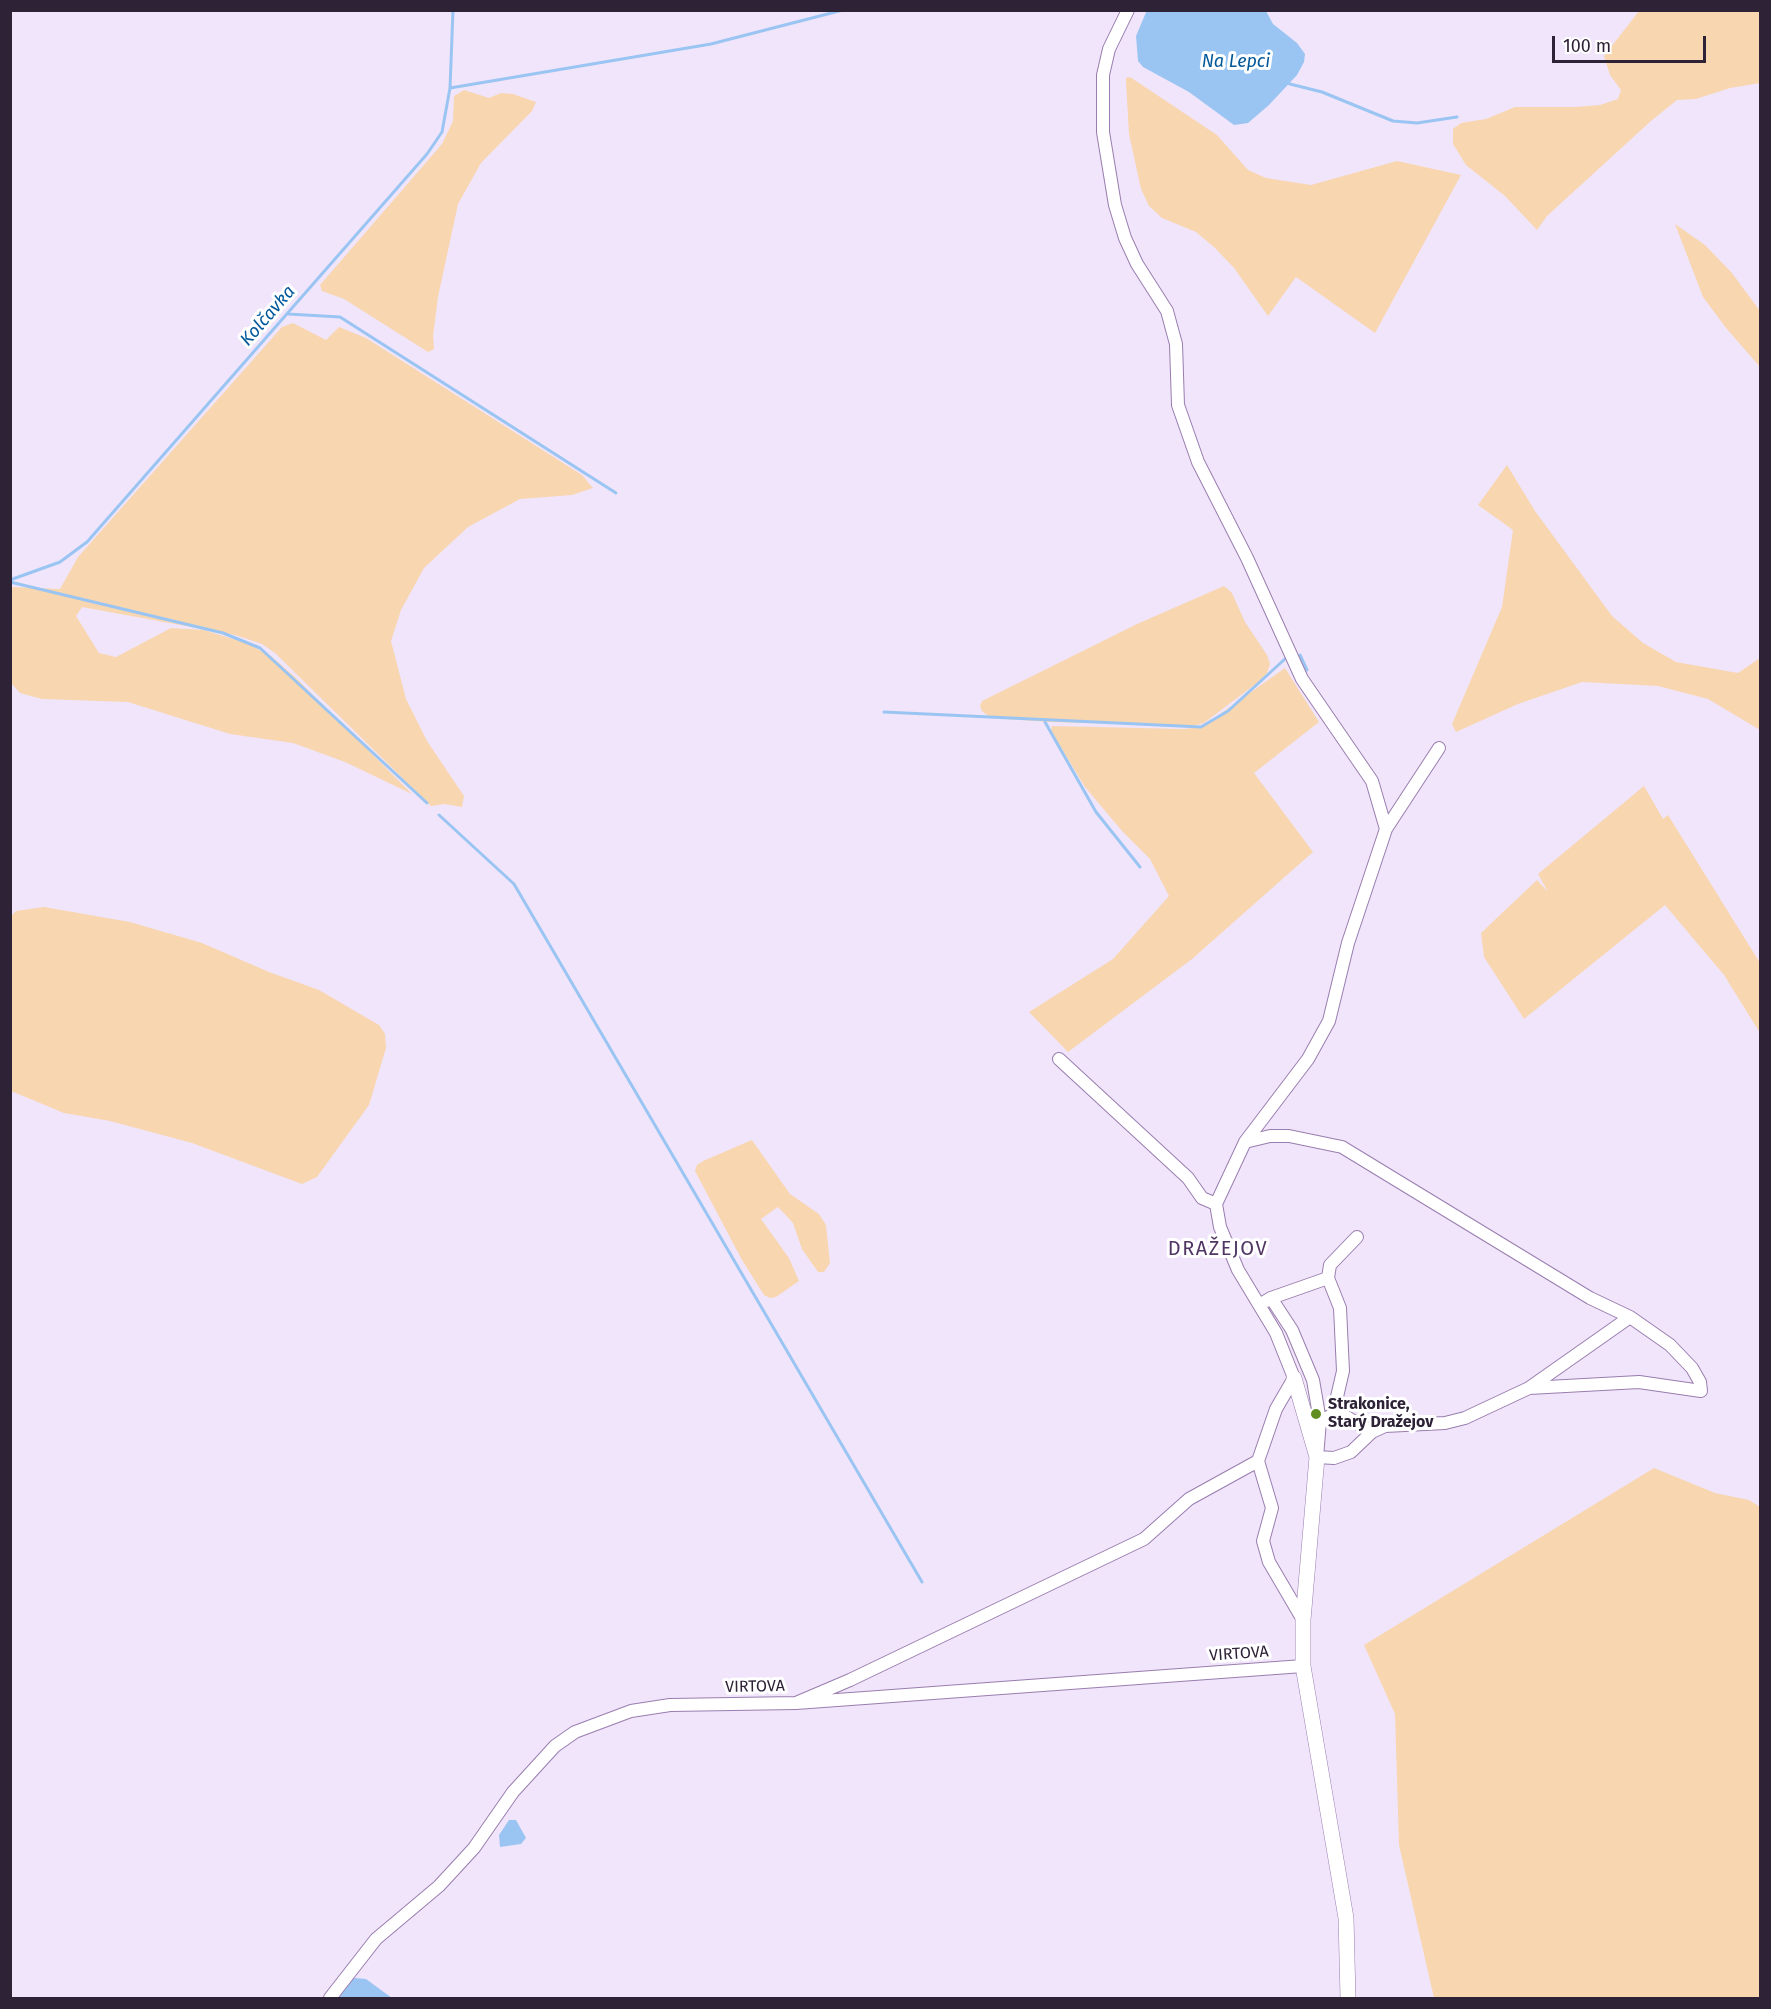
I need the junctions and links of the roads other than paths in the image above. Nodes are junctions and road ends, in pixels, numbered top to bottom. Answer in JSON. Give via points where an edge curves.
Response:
{"nodes":[{"id":1,"x":1128,"y":10,"type":"edge"},
{"id":2,"x":1439,"y":748,"type":"dead end"},
{"id":3,"x":1386,"y":829,"type":"junction"},
{"id":4,"x":1059,"y":1059,"type":"dead end"},
{"id":5,"x":1265,"y":1113,"type":"junction"},
{"id":6,"x":1270,"y":1136,"type":"junction"},
{"id":7,"x":1245,"y":1142,"type":"junction"},
{"id":8,"x":1215,"y":1204,"type":"junction"},
{"id":9,"x":1358,"y":1237,"type":"dead end"},
{"id":10,"x":1328,"y":1278,"type":"junction"},
{"id":11,"x":1266,"y":1301,"type":"junction"},
{"id":12,"x":1630,"y":1317,"type":"junction"},
{"id":13,"x":1294,"y":1378,"type":"junction"},
{"id":14,"x":1529,"y":1388,"type":"junction"},
{"id":15,"x":1338,"y":1412,"type":"junction"},
{"id":16,"x":1320,"y":1421,"type":"junction"},
{"id":17,"x":1372,"y":1432,"type":"junction"},
{"id":18,"x":1317,"y":1457,"type":"junction"},
{"id":19,"x":1258,"y":1461,"type":"junction"},
{"id":20,"x":1303,"y":1620,"type":"junction"},
{"id":21,"x":1304,"y":1666,"type":"junction"},
{"id":22,"x":796,"y":1702,"type":"junction"},
{"id":23,"x":330,"y":1998,"type":"edge"},
{"id":24,"x":1348,"y":1998,"type":"edge"}],
"edges":[{"from":1,"to":3,"type":"street","via":[[1109,49],[1103,75],[1103,132],[1115,205],[1125,238],[1167,311],[1176,344],[1179,405],[1198,462],[1302,679],[1372,781]]},
{"from":2,"to":3,"type":"street"},
{"from":3,"to":5,"type":"street","via":[[1348,943],[1329,1021],[1308,1059]]},
{"from":4,"to":8,"type":"street","via":[[1188,1178],[1202,1198]]},
{"from":5,"to":6,"type":"street"},
{"from":5,"to":7,"type":"street"},
{"from":6,"to":7,"type":"street"},
{"from":6,"to":12,"type":"street","via":[[1342,1147],[1590,1298]]},
{"from":7,"to":8,"type":"street"},
{"from":8,"to":11,"type":"street","via":[[1238,1270]]},
{"from":9,"to":10,"type":"street","via":[[1330,1265]]},
{"from":10,"to":11,"type":"street"},
{"from":10,"to":15,"type":"street","via":[[1340,1308],[1343,1371],[1336,1401]]},
{"from":11,"to":13,"type":"street"},
{"from":11,"to":16,"type":"street","via":[[1292,1330],[1312,1380]]},
{"from":12,"to":14,"type":"street"},
{"from":12,"to":14,"type":"street","via":[[1670,1345],[1692,1368],[1701,1391],[1639,1382]]},
{"from":13,"to":18,"type":"street"},
{"from":13,"to":19,"type":"street","via":[[1276,1409]]},
{"from":14,"to":17,"type":"street","via":[[1465,1419],[1385,1426]]},
{"from":15,"to":16,"type":"street"},
{"from":15,"to":17,"type":"street"},
{"from":16,"to":18,"type":"street"},
{"from":17,"to":18,"type":"street","via":[[1351,1452],[1334,1458]]},
{"from":18,"to":20,"type":"street"},
{"from":19,"to":20,"type":"street","via":[[1272,1508],[1263,1541],[1274,1571]]},
{"from":19,"to":22,"type":"street","via":[[1189,1499],[1144,1539]]},
{"from":20,"to":21,"type":"street"},
{"from":21,"to":22,"type":"street","name":"VIRTOVA"},
{"from":21,"to":24,"type":"street","via":[[1346,1918]]},
{"from":22,"to":23,"type":"street","name":"VIRTOVA","via":[[669,1705],[631,1711],[575,1732],[555,1746],[513,1792],[487,1832],[457,1867],[375,1939]]}]}
